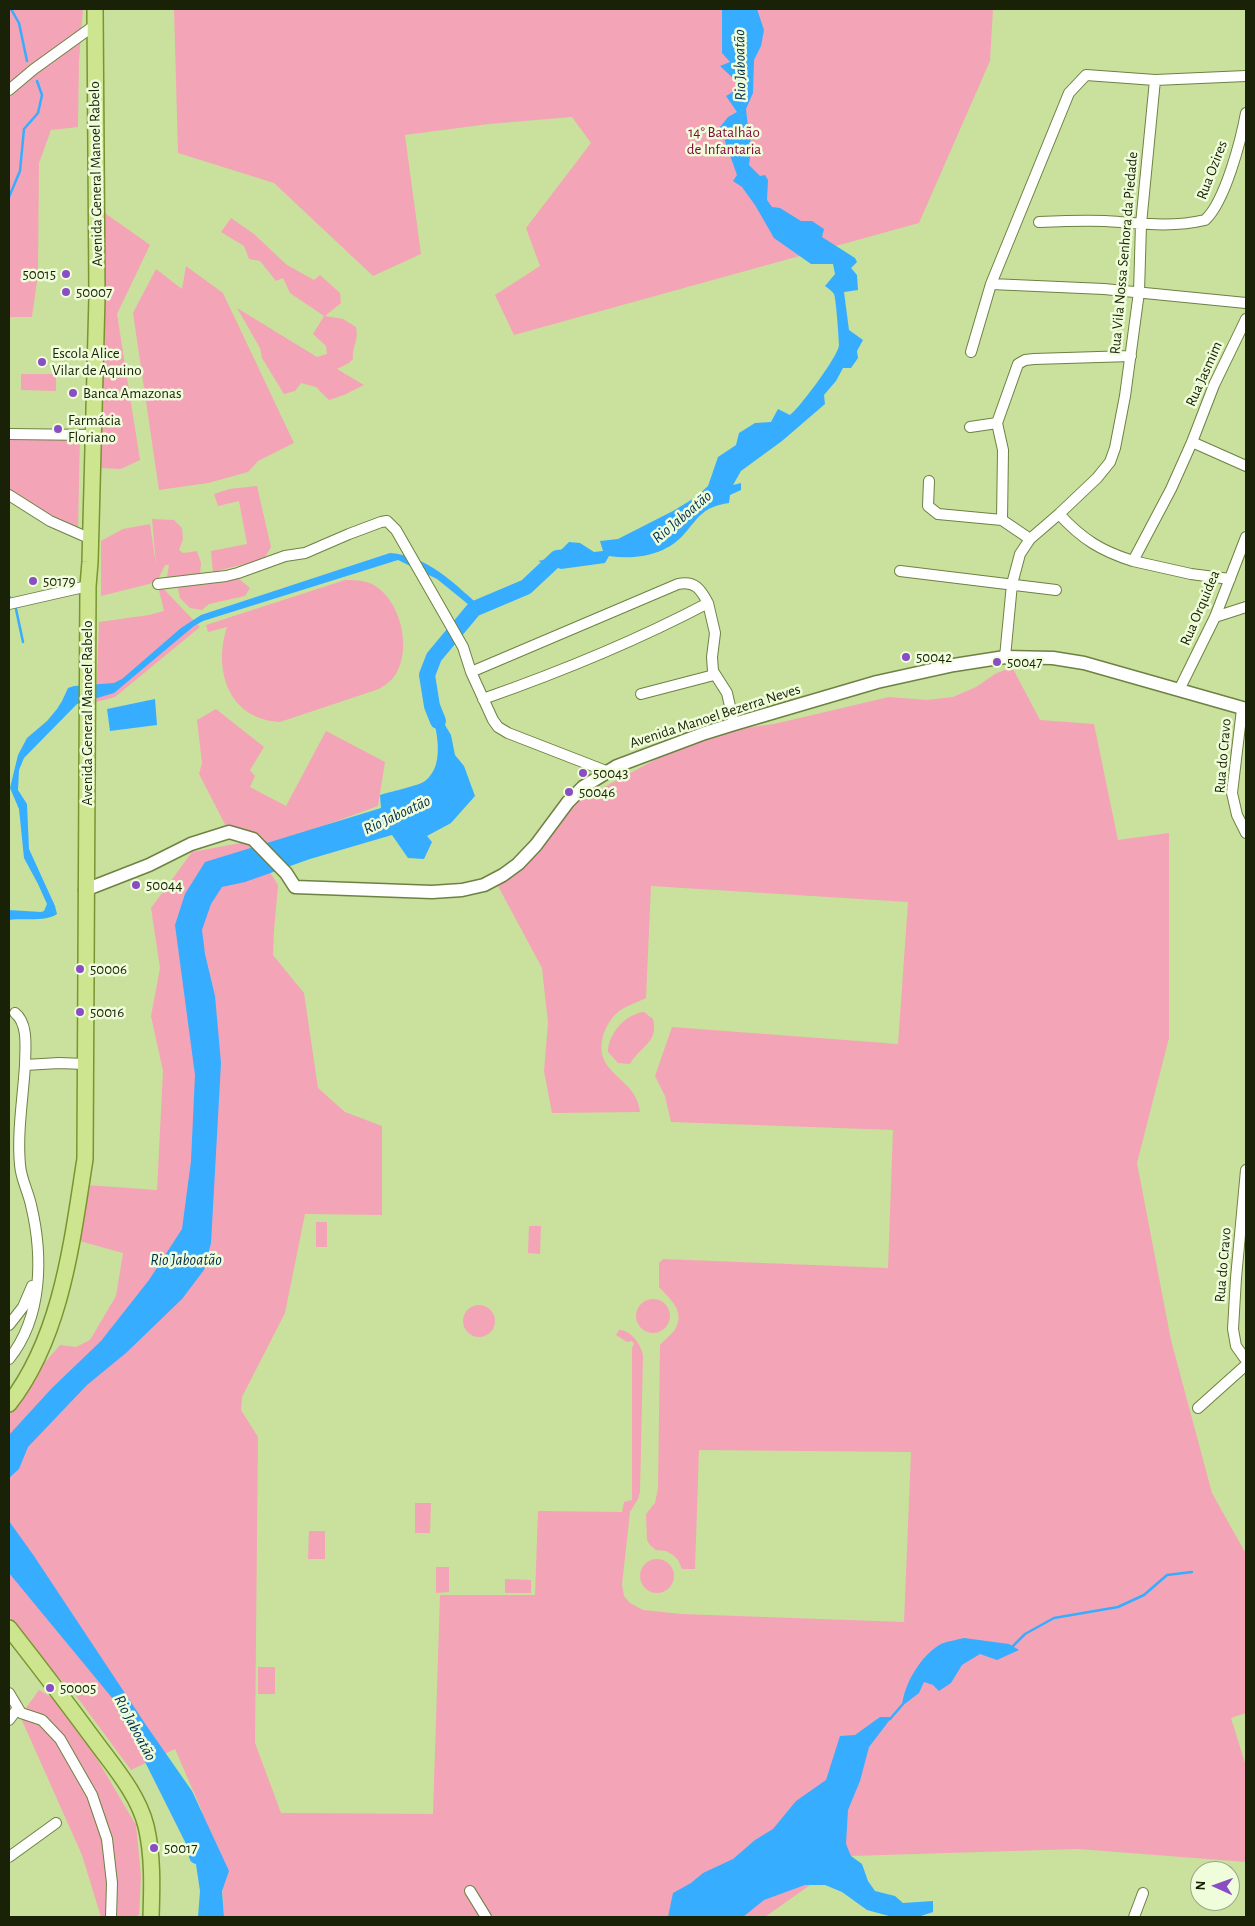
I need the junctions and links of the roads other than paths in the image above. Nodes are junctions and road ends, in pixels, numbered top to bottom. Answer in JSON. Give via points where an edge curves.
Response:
{"nodes":[{"id":1,"x":95,"y":9,"type":"edge"},
{"id":2,"x":95,"y":25,"type":"junction"},
{"id":3,"x":1246,"y":76,"type":"edge"},
{"id":4,"x":1155,"y":80,"type":"junction"},
{"id":5,"x":9,"y":90,"type":"edge"},
{"id":6,"x":1246,"y":113,"type":"edge"},
{"id":7,"x":1039,"y":222,"type":"dead end"},
{"id":8,"x":1142,"y":224,"type":"junction"},
{"id":9,"x":991,"y":284,"type":"junction"},
{"id":10,"x":1139,"y":292,"type":"junction"},
{"id":11,"x":1246,"y":303,"type":"edge"},
{"id":12,"x":1246,"y":319,"type":"edge"},
{"id":13,"x":971,"y":352,"type":"dead end"},
{"id":14,"x":1131,"y":356,"type":"junction"},
{"id":15,"x":997,"y":423,"type":"junction"},
{"id":16,"x":970,"y":427,"type":"dead end"},
{"id":17,"x":9,"y":434,"type":"edge"},
{"id":18,"x":93,"y":435,"type":"junction"},
{"id":19,"x":1192,"y":442,"type":"junction"},
{"id":20,"x":1246,"y":466,"type":"edge"},
{"id":21,"x":929,"y":481,"type":"dead end"},
{"id":22,"x":9,"y":495,"type":"edge"},
{"id":23,"x":1059,"y":514,"type":"junction"},
{"id":24,"x":1002,"y":520,"type":"junction"},
{"id":25,"x":1246,"y":537,"type":"edge"},
{"id":26,"x":1030,"y":538,"type":"junction"},
{"id":27,"x":91,"y":539,"type":"junction"},
{"id":28,"x":1133,"y":561,"type":"junction"},
{"id":29,"x":900,"y":571,"type":"dead end"},
{"id":30,"x":1230,"y":579,"type":"junction"},
{"id":31,"x":158,"y":584,"type":"dead end"},
{"id":32,"x":1012,"y":584,"type":"junction"},
{"id":33,"x":88,"y":586,"type":"junction"},
{"id":34,"x":1056,"y":590,"type":"dead end"},
{"id":35,"x":708,"y":603,"type":"junction"},
{"id":36,"x":9,"y":604,"type":"edge"},
{"id":37,"x":1246,"y":607,"type":"edge"},
{"id":38,"x":1214,"y":617,"type":"junction"},
{"id":39,"x":1005,"y":657,"type":"junction"},
{"id":40,"x":471,"y":672,"type":"junction"},
{"id":41,"x":714,"y":675,"type":"junction"},
{"id":42,"x":1179,"y":690,"type":"junction"},
{"id":43,"x":640,"y":694,"type":"dead end"},
{"id":44,"x":483,"y":699,"type":"junction"},
{"id":45,"x":1244,"y":709,"type":"edge"},
{"id":46,"x":734,"y":724,"type":"junction"},
{"id":47,"x":606,"y":771,"type":"junction"},
{"id":48,"x":1246,"y":833,"type":"edge"},
{"id":49,"x":85,"y":890,"type":"junction"},
{"id":50,"x":15,"y":1014,"type":"dead end"},
{"id":51,"x":85,"y":1064,"type":"junction"},
{"id":52,"x":24,"y":1065,"type":"junction"},
{"id":53,"x":1246,"y":1170,"type":"edge"},
{"id":54,"x":1243,"y":1253,"type":"edge"},
{"id":55,"x":38,"y":1254,"type":"junction"},
{"id":56,"x":9,"y":1325,"type":"edge"},
{"id":57,"x":9,"y":1359,"type":"edge"},
{"id":58,"x":1246,"y":1360,"type":"edge"},
{"id":59,"x":1246,"y":1365,"type":"edge"},
{"id":60,"x":9,"y":1404,"type":"edge"},
{"id":61,"x":1198,"y":1408,"type":"dead end"},
{"id":62,"x":9,"y":1628,"type":"edge"},
{"id":63,"x":9,"y":1693,"type":"edge"},
{"id":64,"x":18,"y":1708,"type":"junction"},
{"id":65,"x":9,"y":1720,"type":"edge"},
{"id":66,"x":56,"y":1823,"type":"dead end"},
{"id":67,"x":9,"y":1857,"type":"edge"},
{"id":68,"x":470,"y":1891,"type":"dead end"},
{"id":69,"x":1143,"y":1893,"type":"dead end"},
{"id":70,"x":111,"y":1917,"type":"edge"},
{"id":71,"x":151,"y":1917,"type":"edge"},
{"id":72,"x":486,"y":1917,"type":"edge"},
{"id":73,"x":1134,"y":1917,"type":"edge"}],
"edges":[{"from":1,"to":2,"type":"main road","name":"Avenida General Manoel Rabelo"},
{"from":2,"to":5,"type":"street"},
{"from":2,"to":18,"type":"main road","name":"Avenida General Manoel Rabelo","via":[[97,297]]},
{"from":3,"to":4,"type":"street"},
{"from":4,"to":8,"type":"street","name":"Rua Vila Nossa Senhora da Piedade"},
{"from":4,"to":9,"type":"street","via":[[1086,75],[1069,93]]},
{"from":6,"to":8,"type":"street","name":"Rua Ozires","via":[[1232,167],[1210,215],[1205,220],[1190,223]]},
{"from":7,"to":8,"type":"street","name":"Rua Ozires"},
{"from":8,"to":10,"type":"street","name":"Rua Vila Nossa Senhora da Piedade"},
{"from":9,"to":10,"type":"street"},
{"from":9,"to":13,"type":"street"},
{"from":10,"to":11,"type":"street"},
{"from":10,"to":14,"type":"street","name":"Rua Vila Nossa Senhora da Piedade"},
{"from":12,"to":19,"type":"street","name":"Rua Jasmim","via":[[1214,385]]},
{"from":14,"to":15,"type":"street","via":[[1025,360],[1018,364]]},
{"from":14,"to":23,"type":"street","name":"Rua Vila Nossa Senhora da Piedade","via":[[1120,427],[1110,462]]},
{"from":15,"to":16,"type":"street"},
{"from":15,"to":24,"type":"street","via":[[1002,450]]},
{"from":17,"to":18,"type":"street"},
{"from":18,"to":27,"type":"main road","name":"Avenida General Manoel Rabelo"},
{"from":19,"to":20,"type":"street"},
{"from":19,"to":28,"type":"street","name":"Rua Jasmim"},
{"from":21,"to":24,"type":"street","via":[[928,506],[938,514]]},
{"from":22,"to":27,"type":"street","via":[[50,521]]},
{"from":23,"to":26,"type":"street","name":"Rua Vila Nossa Senhora da Piedade"},
{"from":23,"to":28,"type":"street","via":[[1088,541]]},
{"from":24,"to":26,"type":"street"},
{"from":25,"to":30,"type":"street","name":"Rua Orquidea"},
{"from":26,"to":32,"type":"street","name":"Rua Vila Nossa Senhora da Piedade","via":[[1020,554]]},
{"from":27,"to":33,"type":"main road","name":"Avenida General Manoel Rabelo"},
{"from":28,"to":30,"type":"street"},
{"from":29,"to":32,"type":"street"},
{"from":30,"to":38,"type":"street","name":"Rua Orquidea"},
{"from":31,"to":40,"type":"street","via":[[238,574],[285,556],[305,553],[387,521],[404,543],[463,646]]},
{"from":32,"to":34,"type":"street"},
{"from":32,"to":39,"type":"street","name":"Rua Vila Nossa Senhora da Piedade"},
{"from":33,"to":36,"type":"street"},
{"from":33,"to":49,"type":"main road","name":"Avenida General Manoel Rabelo"},
{"from":35,"to":40,"type":"street","via":[[695,584],[684,582]]},
{"from":35,"to":41,"type":"street","via":[[715,633]]},
{"from":35,"to":44,"type":"street","via":[[650,633]]},
{"from":37,"to":38,"type":"street"},
{"from":38,"to":42,"type":"street","name":"Rua Orquidea"},
{"from":39,"to":42,"type":"street","name":"Avenida Manoel Bezerra Neves","via":[[1076,662]]},
{"from":39,"to":46,"type":"street","name":"Avenida Manoel Bezerra Neves","via":[[909,674]]},
{"from":40,"to":44,"type":"street"},
{"from":41,"to":43,"type":"street"},
{"from":41,"to":46,"type":"street","via":[[727,694]]},
{"from":42,"to":45,"type":"street","name":"Avenida Manoel Bezerra Neves"},
{"from":44,"to":47,"type":"street","via":[[498,727],[508,733]]},
{"from":45,"to":48,"type":"street","name":"Rua do Cravo","via":[[1232,793],[1237,816]]},
{"from":46,"to":47,"type":"street","name":"Avenida Manoel Bezerra Neves"},
{"from":47,"to":49,"type":"street","name":"Avenida Manoel Bezerra Neves","via":[[568,802],[518,864],[484,884],[462,890],[432,892],[295,887],[258,844],[229,832],[191,844],[149,866]]},
{"from":49,"to":51,"type":"main road","name":"Avenida General Manoel Rabelo"},
{"from":50,"to":52,"type":"street","via":[[20,1018],[23,1029]]},
{"from":51,"to":52,"type":"street"},
{"from":51,"to":60,"type":"main road","name":"Avenida General Manoel Rabelo","via":[[85,1159],[55,1316],[35,1360]]},
{"from":52,"to":55,"type":"street","via":[[20,1166],[38,1240]]},
{"from":53,"to":54,"type":"street","name":"Rua do Cravo"},
{"from":54,"to":58,"type":"street","name":"Rua do Cravo","via":[[1233,1329],[1236,1346]]},
{"from":55,"to":56,"type":"street","via":[[30,1293],[24,1307]]},
{"from":55,"to":57,"type":"street","via":[[33,1306],[26,1331]]},
{"from":59,"to":61,"type":"street"},
{"from":62,"to":71,"type":"main road","via":[[135,1797],[146,1825],[151,1861]]},
{"from":63,"to":64,"type":"street"},
{"from":64,"to":65,"type":"street"},
{"from":64,"to":70,"type":"street","via":[[24,1715],[39,1718],[51,1728],[69,1752],[92,1794],[107,1839],[112,1883]]},
{"from":66,"to":67,"type":"street"},
{"from":68,"to":72,"type":"street"},
{"from":69,"to":73,"type":"street"}]}
